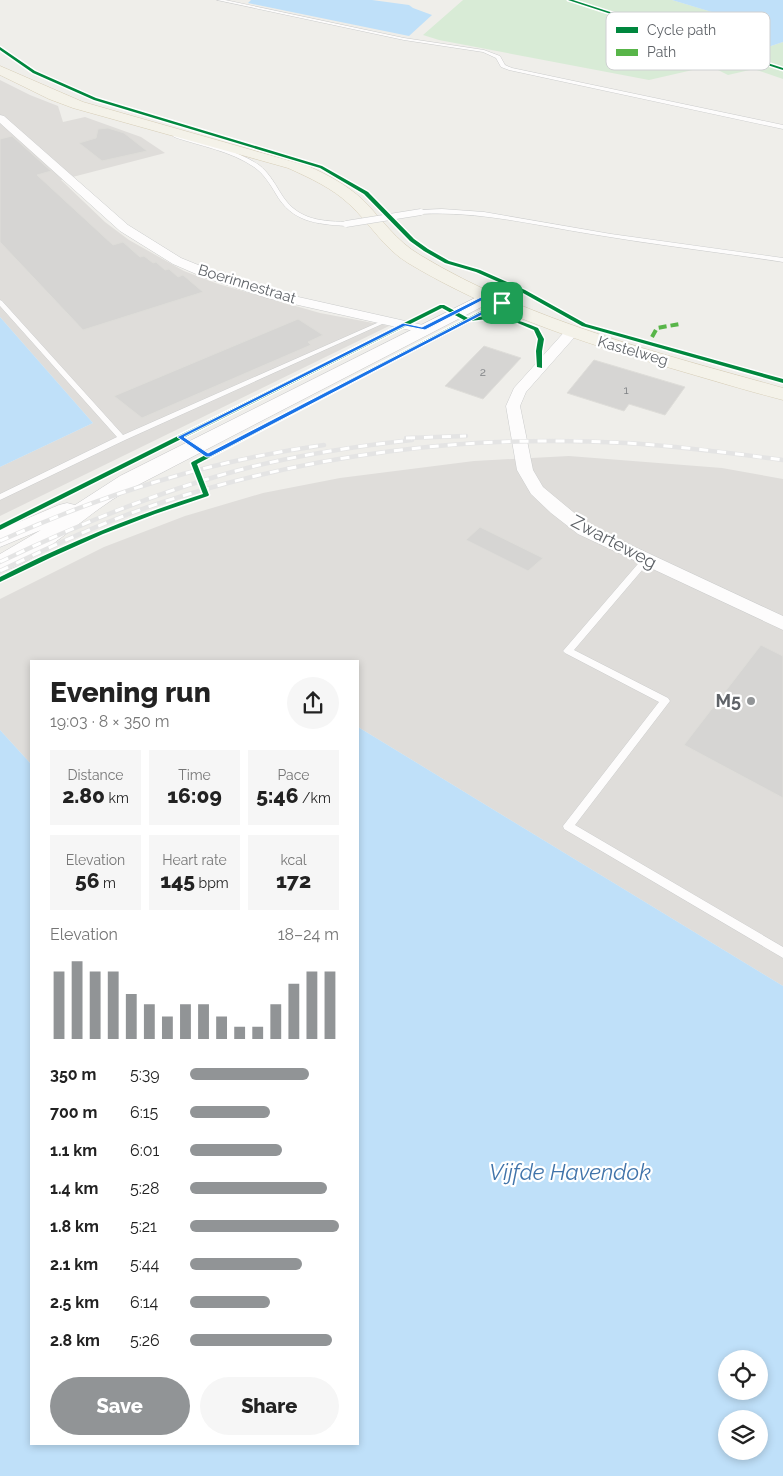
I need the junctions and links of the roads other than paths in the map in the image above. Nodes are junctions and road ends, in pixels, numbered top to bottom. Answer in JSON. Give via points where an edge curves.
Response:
{"nodes":[{"id":1,"x":219,"y":0,"type":"edge"},
{"id":2,"x":0,"y":70,"type":"edge"},
{"id":3,"x":0,"y":118,"type":"edge"},
{"id":4,"x":783,"y":126,"type":"edge"},
{"id":5,"x":783,"y":260,"type":"edge"},
{"id":6,"x":487,"y":296,"type":"junction"},
{"id":7,"x":0,"y":302,"type":"edge"},
{"id":8,"x":388,"y":320,"type":"junction"},
{"id":9,"x":423,"y":329,"type":"junction"},
{"id":10,"x":572,"y":332,"type":"junction"},
{"id":11,"x":783,"y":394,"type":"edge"},
{"id":12,"x":122,"y":438,"type":"junction"},
{"id":13,"x":0,"y":497,"type":"edge"},
{"id":14,"x":99,"y":498,"type":"junction"},
{"id":15,"x":0,"y":539,"type":"edge"},
{"id":16,"x":646,"y":560,"type":"junction"},
{"id":17,"x":0,"y":564,"type":"edge"},
{"id":18,"x":783,"y":624,"type":"edge"},
{"id":19,"x":783,"y":953,"type":"edge"}],
"edges":[{"from":1,"to":4,"type":"lane","via":[[404,39],[484,51],[498,56],[502,66],[510,70]]},
{"from":2,"to":5,"type":"lane","bridge":true,"via":[[33,90],[71,104],[235,155],[256,166],[274,182],[286,204],[297,215],[317,221],[346,224],[450,209]]},
{"from":2,"to":6,"type":"main road","name":"Kastelweg","via":[[78,105],[293,165],[320,176],[356,202],[394,246]]},
{"from":3,"to":8,"type":"street","name":"Boerinnestraat","via":[[124,228],[177,261],[263,292]]},
{"from":6,"to":9,"type":"main road"},
{"from":6,"to":10,"type":"main road","name":"Kastelweg"},
{"from":7,"to":12,"type":"lane"},
{"from":8,"to":9,"type":"street","name":"Boerinnestraat"},
{"from":8,"to":12,"type":"lane"},
{"from":9,"to":14,"type":"main road"},
{"from":10,"to":11,"type":"main road","name":"Kastelweg"},
{"from":10,"to":16,"type":"street","name":"Zwarteweg","via":[[520,391],[513,406],[525,470],[537,490],[556,510],[584,530]]},
{"from":12,"to":13,"type":"lane"},
{"from":14,"to":15,"type":"main road"},
{"from":14,"to":17,"type":"main road","via":[[42,540]]},
{"from":16,"to":18,"type":"street","name":"Zwarteweg"},
{"from":16,"to":19,"type":"lane","via":[[568,651],[665,701],[568,826]]}]}
